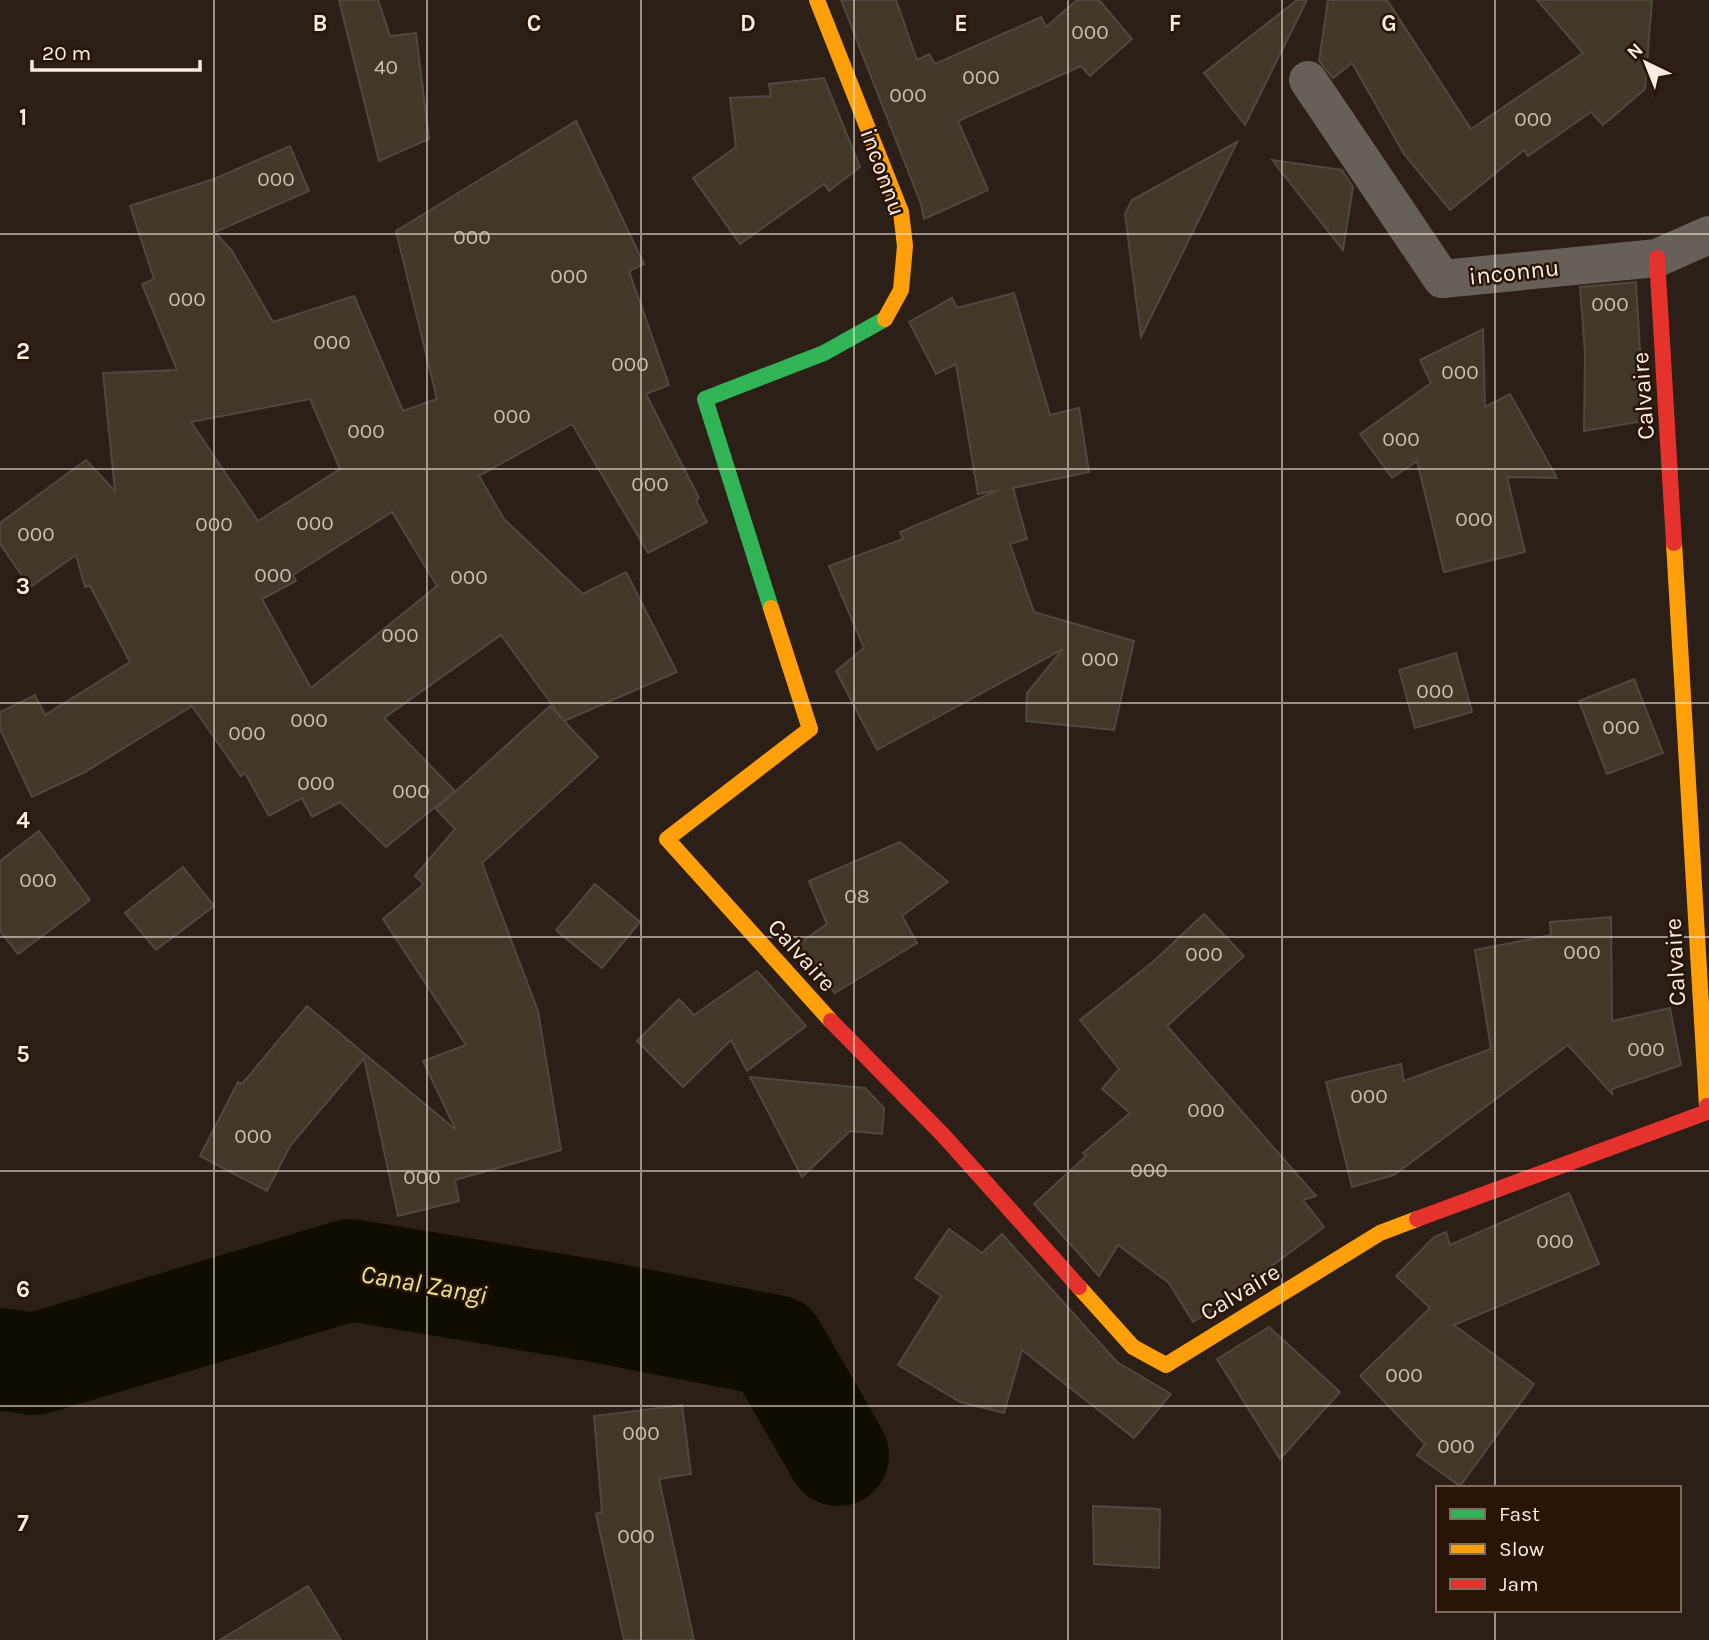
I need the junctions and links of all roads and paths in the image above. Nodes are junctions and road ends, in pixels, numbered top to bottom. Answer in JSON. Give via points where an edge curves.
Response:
{"nodes":[{"id":1,"x":817,"y":0,"type":"edge"},
{"id":2,"x":1308,"y":80,"type":"dead end"},
{"id":3,"x":1709,"y":234,"type":"edge"},
{"id":4,"x":1657,"y":258,"type":"junction"},
{"id":5,"x":705,"y":399,"type":"joint"}],
"edges":[{"from":1,"to":5,"type":"street","name":"inconnu","via":[[901,212],[905,246],[901,290],[886,319],[824,353]]},
{"from":2,"to":4,"type":"street","name":"inconnu","via":[[1442,279]]},
{"from":3,"to":4,"type":"street"},
{"from":4,"to":5,"type":"street","name":"Calvaire","via":[[1707,1112],[1380,1233],[1166,1365],[1133,1347],[667,839],[810,729]]}]}
